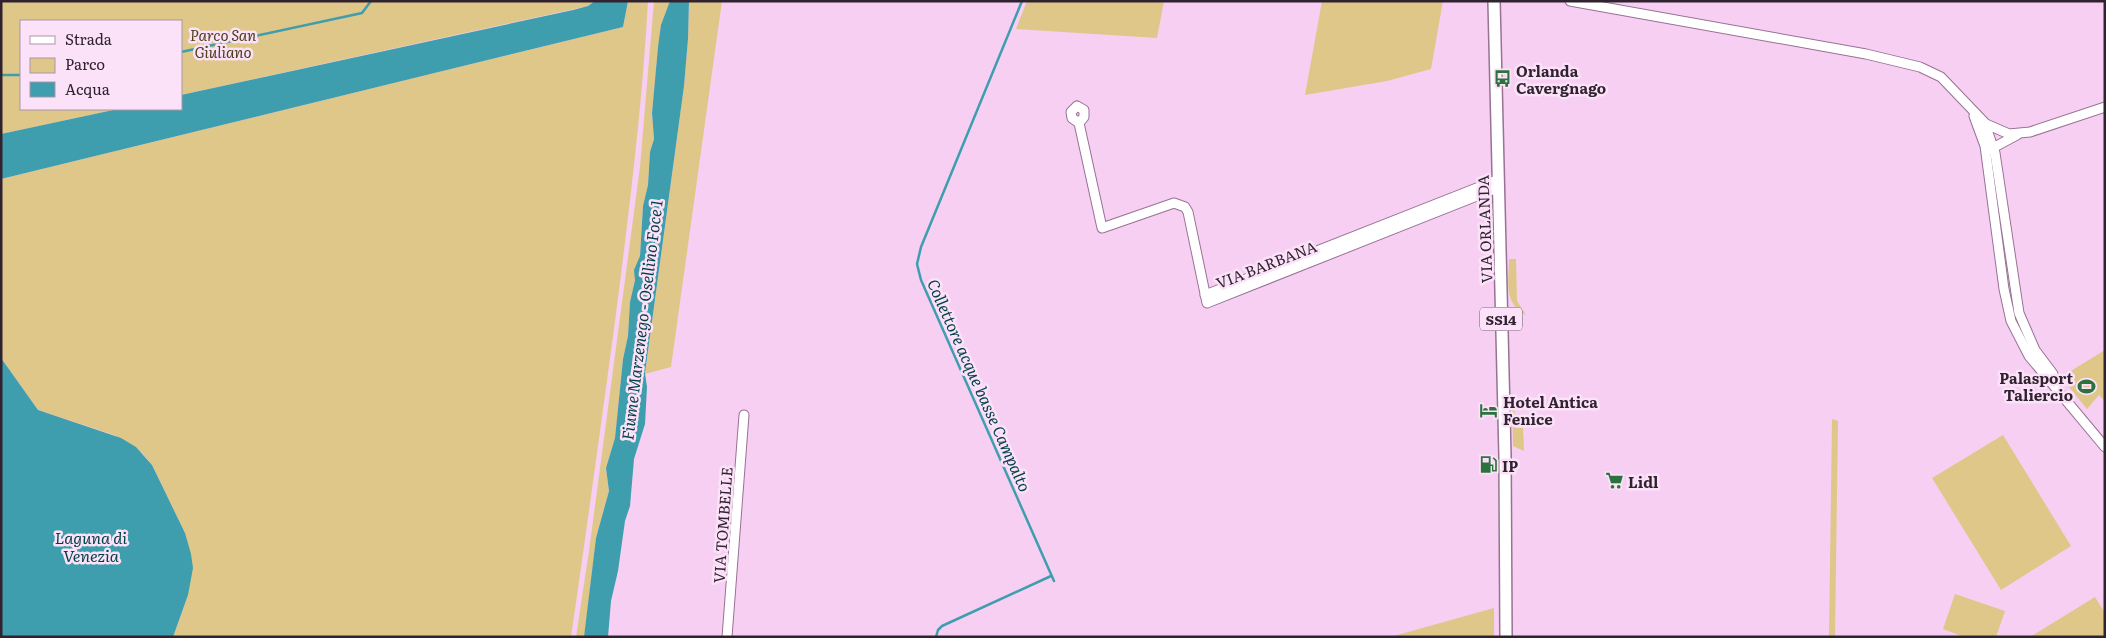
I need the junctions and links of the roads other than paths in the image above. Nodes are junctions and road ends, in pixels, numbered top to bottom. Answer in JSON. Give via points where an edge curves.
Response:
{"nodes":[{"id":1,"x":1494,"y":1,"type":"edge"},
{"id":2,"x":1570,"y":1,"type":"edge"},
{"id":3,"x":2105,"y":108,"type":"edge"},
{"id":4,"x":1974,"y":113,"type":"junction"},
{"id":5,"x":1079,"y":123,"type":"dead end"},
{"id":6,"x":1985,"y":124,"type":"junction"},
{"id":7,"x":2022,"y":133,"type":"junction"},
{"id":8,"x":1993,"y":146,"type":"junction"},
{"id":9,"x":1987,"y":157,"type":"junction"},
{"id":10,"x":1497,"y":184,"type":"junction"},
{"id":11,"x":2047,"y":377,"type":"junction"},
{"id":12,"x":744,"y":416,"type":"dead end"},
{"id":13,"x":2105,"y":448,"type":"edge"},
{"id":14,"x":727,"y":637,"type":"edge"},
{"id":15,"x":1506,"y":637,"type":"edge"}],
"edges":[{"from":1,"to":10,"type":"main road","name":"VIA ORLANDA","number":"SS14"},
{"from":2,"to":4,"type":"street","via":[[1911,64],[1941,77]]},
{"from":3,"to":7,"type":"street"},
{"from":4,"to":6,"type":"street"},
{"from":4,"to":9,"type":"street"},
{"from":5,"to":10,"type":"street","name":"VIA BARBANA","via":[[1102,228],[1174,203],[1185,207],[1205,295]]},
{"from":6,"to":7,"type":"street","via":[[2002,132]]},
{"from":6,"to":8,"type":"street"},
{"from":7,"to":8,"type":"street"},
{"from":8,"to":9,"type":"street"},
{"from":8,"to":11,"type":"street","via":[[2019,312],[2035,350],[2053,374]]},
{"from":9,"to":11,"type":"street","via":[[2011,321],[2029,356]]},
{"from":10,"to":15,"type":"main road","name":"VIA ORLANDA","number":"SS14","via":[[1505,456]]},
{"from":11,"to":13,"type":"street"},
{"from":12,"to":14,"type":"street","name":"VIA TOMBELLE"}]}
